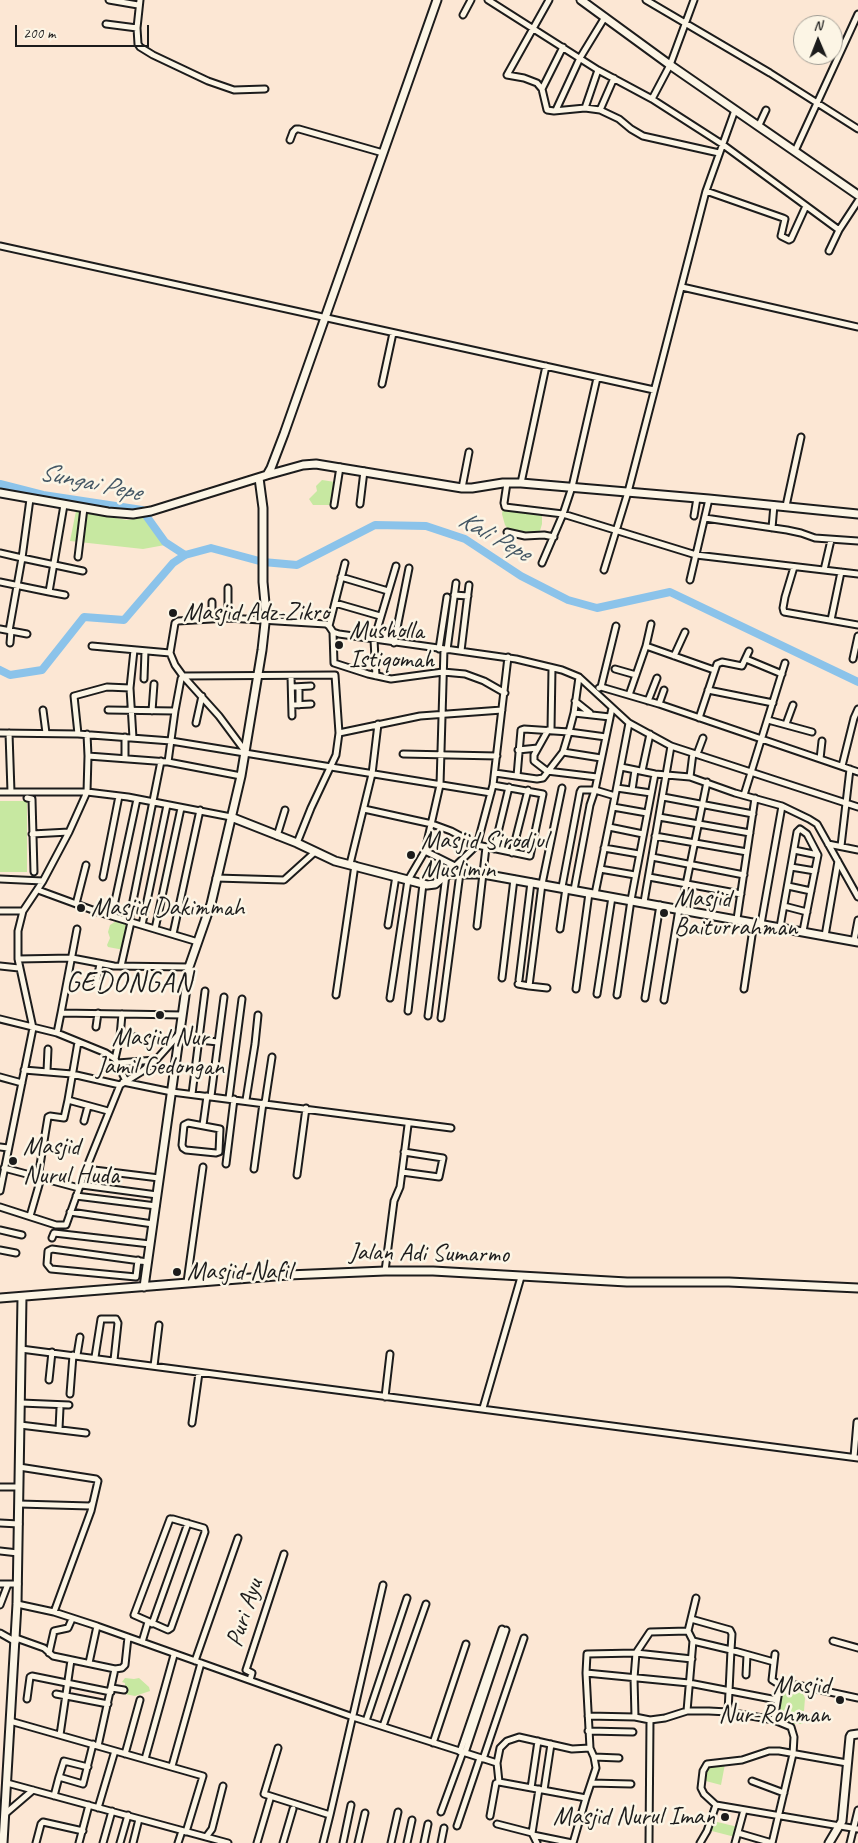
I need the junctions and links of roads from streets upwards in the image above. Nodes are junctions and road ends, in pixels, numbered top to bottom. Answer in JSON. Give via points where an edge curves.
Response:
{"nodes":[{"id":1,"x":109,"y":0,"type":"edge"},
{"id":2,"x":437,"y":0,"type":"edge"},
{"id":3,"x":471,"y":0,"type":"edge"},
{"id":4,"x":488,"y":0,"type":"edge"},
{"id":5,"x":549,"y":0,"type":"edge"},
{"id":6,"x":582,"y":0,"type":"edge"},
{"id":7,"x":646,"y":0,"type":"edge"},
{"id":8,"x":694,"y":0,"type":"edge"},
{"id":9,"x":139,"y":3,"type":"edge"},
{"id":10,"x":858,"y":14,"type":"edge"},
{"id":11,"x":463,"y":15,"type":"dead end"},
{"id":12,"x":604,"y":17,"type":"junction"},
{"id":13,"x":106,"y":24,"type":"dead end"},
{"id":14,"x":686,"y":25,"type":"junction"},
{"id":15,"x":138,"y":28,"type":"junction"},
{"id":16,"x":533,"y":28,"type":"junction"},
{"id":17,"x":563,"y":47,"type":"junction"},
{"id":18,"x":580,"y":58,"type":"junction"},
{"id":19,"x":670,"y":64,"type":"junction"},
{"id":20,"x":598,"y":70,"type":"junction"},
{"id":21,"x":614,"y":78,"type":"junction"},
{"id":22,"x":265,"y":89,"type":"dead end"},
{"id":23,"x":542,"y":90,"type":"junction"},
{"id":24,"x":652,"y":99,"type":"junction"},
{"id":25,"x":817,"y":103,"type":"junction"},
{"id":26,"x":585,"y":108,"type":"junction"},
{"id":27,"x":556,"y":110,"type":"junction"},
{"id":28,"x":600,"y":110,"type":"junction"},
{"id":29,"x":735,"y":110,"type":"junction"},
{"id":30,"x":766,"y":110,"type":"dead end"},
{"id":31,"x":759,"y":125,"type":"junction"},
{"id":32,"x":858,"y":129,"type":"edge"},
{"id":33,"x":290,"y":140,"type":"dead end"},
{"id":34,"x":722,"y":144,"type":"junction"},
{"id":35,"x":795,"y":151,"type":"junction"},
{"id":36,"x":383,"y":153,"type":"junction"},
{"id":37,"x":719,"y":153,"type":"junction"},
{"id":38,"x":706,"y":191,"type":"junction"},
{"id":39,"x":858,"y":195,"type":"edge"},
{"id":40,"x":858,"y":201,"type":"edge"},
{"id":41,"x":806,"y":206,"type":"junction"},
{"id":42,"x":839,"y":230,"type":"junction"},
{"id":43,"x":0,"y":246,"type":"edge"},
{"id":44,"x":829,"y":251,"type":"dead end"},
{"id":45,"x":682,"y":287,"type":"junction"},
{"id":46,"x":325,"y":317,"type":"junction"},
{"id":47,"x":858,"y":327,"type":"edge"},
{"id":48,"x":393,"y":333,"type":"junction"},
{"id":49,"x":546,"y":366,"type":"junction"},
{"id":50,"x":597,"y":378,"type":"junction"},
{"id":51,"x":382,"y":384,"type":"dead end"},
{"id":52,"x":654,"y":390,"type":"junction"},
{"id":53,"x":801,"y":437,"type":"dead end"},
{"id":54,"x":469,"y":452,"type":"dead end"},
{"id":55,"x":340,"y":467,"type":"junction"},
{"id":56,"x":364,"y":471,"type":"junction"},
{"id":57,"x":267,"y":475,"type":"junction"},
{"id":58,"x":259,"y":478,"type":"junction"},
{"id":59,"x":507,"y":483,"type":"junction"},
{"id":60,"x":521,"y":483,"type":"junction"},
{"id":61,"x":462,"y":488,"type":"junction"},
{"id":62,"x":572,"y":488,"type":"junction"},
{"id":63,"x":628,"y":492,"type":"junction"},
{"id":64,"x":0,"y":493,"type":"edge"},
{"id":65,"x":697,"y":498,"type":"junction"},
{"id":66,"x":30,"y":499,"type":"junction"},
{"id":67,"x":709,"y":499,"type":"junction"},
{"id":68,"x":64,"y":504,"type":"junction"},
{"id":69,"x":360,"y":504,"type":"dead end"},
{"id":70,"x":334,"y":505,"type":"dead end"},
{"id":71,"x":774,"y":505,"type":"junction"},
{"id":72,"x":786,"y":506,"type":"junction"},
{"id":73,"x":84,"y":508,"type":"junction"},
{"id":74,"x":563,"y":514,"type":"junction"},
{"id":75,"x":858,"y":514,"type":"edge"},
{"id":76,"x":694,"y":516,"type":"dead end"},
{"id":77,"x":705,"y":518,"type":"junction"},
{"id":78,"x":772,"y":528,"type":"junction"},
{"id":79,"x":615,"y":530,"type":"junction"},
{"id":80,"x":507,"y":532,"type":"dead end"},
{"id":81,"x":554,"y":537,"type":"junction"},
{"id":82,"x":831,"y":540,"type":"junction"},
{"id":83,"x":858,"y":541,"type":"edge"},
{"id":84,"x":0,"y":553,"type":"edge"},
{"id":85,"x":696,"y":555,"type":"junction"},
{"id":86,"x":78,"y":557,"type":"dead end"},
{"id":87,"x":22,"y":558,"type":"junction"},
{"id":88,"x":345,"y":563,"type":"dead end"},
{"id":89,"x":542,"y":563,"type":"dead end"},
{"id":90,"x":54,"y":565,"type":"junction"},
{"id":91,"x":396,"y":566,"type":"dead end"},
{"id":92,"x":794,"y":567,"type":"junction"},
{"id":93,"x":409,"y":568,"type":"dead end"},
{"id":94,"x":604,"y":570,"type":"dead end"},
{"id":95,"x":824,"y":570,"type":"junction"},
{"id":96,"x":83,"y":571,"type":"dead end"},
{"id":97,"x":841,"y":572,"type":"junction"},
{"id":98,"x":858,"y":574,"type":"edge"},
{"id":99,"x":341,"y":577,"type":"junction"},
{"id":100,"x":690,"y":580,"type":"dead end"},
{"id":101,"x":0,"y":582,"type":"edge"},
{"id":102,"x":456,"y":583,"type":"dead end"},
{"id":103,"x":469,"y":585,"type":"dead end"},
{"id":104,"x":17,"y":586,"type":"junction"},
{"id":105,"x":228,"y":588,"type":"dead end"},
{"id":106,"x":388,"y":590,"type":"junction"},
{"id":107,"x":49,"y":592,"type":"junction"},
{"id":108,"x":65,"y":595,"type":"dead end"},
{"id":109,"x":454,"y":595,"type":"junction"},
{"id":110,"x":468,"y":596,"type":"junction"},
{"id":111,"x":447,"y":597,"type":"dead end"},
{"id":112,"x":212,"y":602,"type":"dead end"},
{"id":113,"x":334,"y":603,"type":"junction"},
{"id":114,"x":380,"y":616,"type":"junction"},
{"id":115,"x":212,"y":618,"type":"junction"},
{"id":116,"x":228,"y":618,"type":"junction"},
{"id":117,"x":830,"y":620,"type":"junction"},
{"id":118,"x":266,"y":621,"type":"junction"},
{"id":119,"x":651,"y":624,"type":"dead end"},
{"id":120,"x":858,"y":625,"type":"edge"},
{"id":121,"x":329,"y":626,"type":"junction"},
{"id":122,"x":616,"y":626,"type":"dead end"},
{"id":123,"x":0,"y":629,"type":"edge"},
{"id":124,"x":10,"y":631,"type":"junction"},
{"id":125,"x":333,"y":632,"type":"junction"},
{"id":126,"x":686,"y":632,"type":"dead end"},
{"id":127,"x":27,"y":634,"type":"dead end"},
{"id":128,"x":858,"y":636,"type":"edge"},
{"id":129,"x":374,"y":640,"type":"junction"},
{"id":130,"x":10,"y":643,"type":"dead end"},
{"id":131,"x":394,"y":643,"type":"junction"},
{"id":132,"x":92,"y":646,"type":"dead end"},
{"id":133,"x":646,"y":646,"type":"junction"},
{"id":134,"x":443,"y":649,"type":"junction"},
{"id":135,"x":134,"y":650,"type":"junction"},
{"id":136,"x":145,"y":651,"type":"junction"},
{"id":137,"x":461,"y":651,"type":"junction"},
{"id":138,"x":749,"y":651,"type":"dead end"},
{"id":139,"x":170,"y":653,"type":"junction"},
{"id":140,"x":674,"y":656,"type":"junction"},
{"id":141,"x":508,"y":657,"type":"junction"},
{"id":142,"x":746,"y":659,"type":"junction"},
{"id":143,"x":853,"y":659,"type":"dead end"},
{"id":144,"x":334,"y":663,"type":"junction"},
{"id":145,"x":786,"y":663,"type":"dead end"},
{"id":146,"x":552,"y":668,"type":"junction"},
{"id":147,"x":615,"y":668,"type":"dead end"},
{"id":148,"x":714,"y":670,"type":"junction"},
{"id":149,"x":443,"y":672,"type":"junction"},
{"id":150,"x":782,"y":674,"type":"junction"},
{"id":151,"x":335,"y":675,"type":"junction"},
{"id":152,"x":636,"y":675,"type":"junction"},
{"id":153,"x":183,"y":676,"type":"junction"},
{"id":154,"x":257,"y":676,"type":"junction"},
{"id":155,"x":292,"y":676,"type":"junction"},
{"id":156,"x":376,"y":676,"type":"junction"},
{"id":157,"x":144,"y":678,"type":"dead end"},
{"id":158,"x":579,"y":678,"type":"junction"},
{"id":159,"x":657,"y":678,"type":"dead end"},
{"id":160,"x":154,"y":684,"type":"dead end"},
{"id":161,"x":311,"y":686,"type":"dead end"},
{"id":162,"x":292,"y":687,"type":"junction"},
{"id":163,"x":299,"y":687,"type":"junction"},
{"id":164,"x":601,"y":687,"type":"junction"},
{"id":165,"x":130,"y":688,"type":"junction"},
{"id":166,"x":664,"y":690,"type":"dead end"},
{"id":167,"x":708,"y":690,"type":"junction"},
{"id":168,"x":595,"y":691,"type":"junction"},
{"id":169,"x":505,"y":692,"type":"junction"},
{"id":170,"x":629,"y":695,"type":"junction"},
{"id":171,"x":202,"y":696,"type":"junction"},
{"id":172,"x":575,"y":701,"type":"junction"},
{"id":173,"x":648,"y":701,"type":"junction"},
{"id":174,"x":773,"y":703,"type":"junction"},
{"id":175,"x":310,"y":704,"type":"dead end"},
{"id":176,"x":659,"y":704,"type":"junction"},
{"id":177,"x":292,"y":705,"type":"junction"},
{"id":178,"x":299,"y":705,"type":"junction"},
{"id":179,"x":792,"y":705,"type":"dead end"},
{"id":180,"x":612,"y":708,"type":"junction"},
{"id":181,"x":858,"y":709,"type":"edge"},
{"id":182,"x":43,"y":710,"type":"dead end"},
{"id":183,"x":108,"y":710,"type":"dead end"},
{"id":184,"x":502,"y":710,"type":"junction"},
{"id":185,"x":133,"y":711,"type":"junction"},
{"id":186,"x":152,"y":711,"type":"junction"},
{"id":187,"x":175,"y":711,"type":"junction"},
{"id":188,"x":574,"y":713,"type":"junction"},
{"id":189,"x":442,"y":714,"type":"junction"},
{"id":190,"x":592,"y":714,"type":"junction"},
{"id":191,"x":292,"y":716,"type":"dead end"},
{"id":192,"x":610,"y":717,"type":"junction"},
{"id":193,"x":699,"y":718,"type":"junction"},
{"id":194,"x":768,"y":720,"type":"junction"},
{"id":195,"x":196,"y":723,"type":"dead end"},
{"id":196,"x":629,"y":723,"type":"junction"},
{"id":197,"x":378,"y":724,"type":"junction"},
{"id":198,"x":786,"y":724,"type":"junction"},
{"id":199,"x":549,"y":730,"type":"junction"},
{"id":200,"x":569,"y":732,"type":"junction"},
{"id":201,"x":812,"y":732,"type":"dead end"},
{"id":202,"x":0,"y":733,"type":"edge"},
{"id":203,"x":9,"y":733,"type":"junction"},
{"id":204,"x":46,"y":733,"type":"junction"},
{"id":205,"x":339,"y":733,"type":"junction"},
{"id":206,"x":78,"y":734,"type":"junction"},
{"id":207,"x":87,"y":734,"type":"junction"},
{"id":208,"x":650,"y":734,"type":"junction"},
{"id":209,"x":125,"y":737,"type":"junction"},
{"id":210,"x":606,"y":737,"type":"junction"},
{"id":211,"x":133,"y":738,"type":"junction"},
{"id":212,"x":703,"y":738,"type":"dead end"},
{"id":213,"x":762,"y":740,"type":"junction"},
{"id":214,"x":170,"y":741,"type":"junction"},
{"id":215,"x":822,"y":742,"type":"dead end"},
{"id":216,"x":671,"y":746,"type":"junction"},
{"id":217,"x":538,"y":748,"type":"junction"},
{"id":218,"x":518,"y":750,"type":"junction"},
{"id":219,"x":244,"y":752,"type":"junction"},
{"id":220,"x":563,"y":752,"type":"junction"},
{"id":221,"x":695,"y":753,"type":"junction"},
{"id":222,"x":403,"y":754,"type":"dead end"},
{"id":223,"x":441,"y":755,"type":"junction"},
{"id":224,"x":88,"y":756,"type":"junction"},
{"id":225,"x":497,"y":756,"type":"junction"},
{"id":226,"x":125,"y":758,"type":"junction"},
{"id":227,"x":601,"y":758,"type":"junction"},
{"id":228,"x":820,"y":758,"type":"junction"},
{"id":229,"x":160,"y":761,"type":"junction"},
{"id":230,"x":168,"y":762,"type":"junction"},
{"id":231,"x":842,"y":766,"type":"junction"},
{"id":232,"x":329,"y":767,"type":"junction"},
{"id":233,"x":621,"y":767,"type":"junction"},
{"id":234,"x":850,"y":769,"type":"junction"},
{"id":235,"x":547,"y":771,"type":"junction"},
{"id":236,"x":638,"y":771,"type":"junction"},
{"id":237,"x":751,"y":772,"type":"junction"},
{"id":238,"x":858,"y":772,"type":"edge"},
{"id":239,"x":495,"y":773,"type":"junction"},
{"id":240,"x":372,"y":774,"type":"junction"},
{"id":241,"x":655,"y":774,"type":"junction"},
{"id":242,"x":666,"y":775,"type":"junction"},
{"id":243,"x":241,"y":776,"type":"junction"},
{"id":244,"x":517,"y":776,"type":"junction"},
{"id":245,"x":597,"y":777,"type":"junction"},
{"id":246,"x":690,"y":777,"type":"junction"},
{"id":247,"x":707,"y":782,"type":"junction"},
{"id":248,"x":440,"y":785,"type":"junction"},
{"id":249,"x":493,"y":785,"type":"junction"},
{"id":250,"x":510,"y":787,"type":"junction"},
{"id":251,"x":562,"y":788,"type":"dead end"},
{"id":252,"x":617,"y":788,"type":"junction"},
{"id":253,"x":528,"y":790,"type":"junction"},
{"id":254,"x":595,"y":790,"type":"junction"},
{"id":255,"x":632,"y":790,"type":"junction"},
{"id":256,"x":0,"y":792,"type":"edge"},
{"id":257,"x":11,"y":792,"type":"junction"},
{"id":258,"x":87,"y":792,"type":"junction"},
{"id":259,"x":491,"y":793,"type":"junction"},
{"id":260,"x":651,"y":794,"type":"junction"},
{"id":261,"x":744,"y":795,"type":"junction"},
{"id":262,"x":120,"y":796,"type":"junction"},
{"id":263,"x":615,"y":796,"type":"junction"},
{"id":264,"x":663,"y":797,"type":"junction"},
{"id":265,"x":27,"y":798,"type":"dead end"},
{"id":266,"x":755,"y":798,"type":"junction"},
{"id":267,"x":137,"y":799,"type":"junction"},
{"id":268,"x":152,"y":802,"type":"junction"},
{"id":269,"x":846,"y":803,"type":"junction"},
{"id":270,"x":702,"y":804,"type":"junction"},
{"id":271,"x":167,"y":805,"type":"junction"},
{"id":272,"x":782,"y":806,"type":"junction"},
{"id":273,"x":613,"y":807,"type":"junction"},
{"id":274,"x":858,"y":807,"type":"edge"},
{"id":275,"x":181,"y":808,"type":"junction"},
{"id":276,"x":364,"y":809,"type":"junction"},
{"id":277,"x":200,"y":810,"type":"junction"},
{"id":278,"x":285,"y":810,"type":"dead end"},
{"id":279,"x":647,"y":813,"type":"junction"},
{"id":280,"x":753,"y":814,"type":"junction"},
{"id":281,"x":660,"y":816,"type":"junction"},
{"id":282,"x":231,"y":817,"type":"junction"},
{"id":283,"x":432,"y":824,"type":"junction"},
{"id":284,"x":698,"y":824,"type":"junction"},
{"id":285,"x":609,"y":827,"type":"junction"},
{"id":286,"x":69,"y":832,"type":"junction"},
{"id":287,"x":750,"y":833,"type":"junction"},
{"id":288,"x":32,"y":834,"type":"junction"},
{"id":289,"x":643,"y":834,"type":"junction"},
{"id":290,"x":277,"y":836,"type":"junction"},
{"id":291,"x":655,"y":836,"type":"junction"},
{"id":292,"x":298,"y":843,"type":"junction"},
{"id":293,"x":694,"y":844,"type":"junction"},
{"id":294,"x":828,"y":844,"type":"junction"},
{"id":295,"x":477,"y":845,"type":"junction"},
{"id":296,"x":841,"y":846,"type":"junction"},
{"id":297,"x":486,"y":847,"type":"junction"},
{"id":298,"x":604,"y":848,"type":"junction"},
{"id":299,"x":494,"y":849,"type":"junction"},
{"id":300,"x":794,"y":850,"type":"junction"},
{"id":301,"x":858,"y":850,"type":"edge"},
{"id":302,"x":425,"y":851,"type":"junction"},
{"id":303,"x":315,"y":852,"type":"junction"},
{"id":304,"x":747,"y":852,"type":"junction"},
{"id":305,"x":512,"y":853,"type":"junction"},
{"id":306,"x":639,"y":854,"type":"junction"},
{"id":307,"x":818,"y":855,"type":"junction"},
{"id":308,"x":652,"y":857,"type":"junction"},
{"id":309,"x":838,"y":861,"type":"junction"},
{"id":310,"x":690,"y":864,"type":"junction"},
{"id":311,"x":86,"y":865,"type":"dead end"},
{"id":312,"x":352,"y":865,"type":"junction"},
{"id":313,"x":455,"y":866,"type":"junction"},
{"id":314,"x":791,"y":867,"type":"junction"},
{"id":315,"x":600,"y":869,"type":"junction"},
{"id":316,"x":815,"y":871,"type":"junction"},
{"id":317,"x":34,"y":872,"type":"dead end"},
{"id":318,"x":460,"y":873,"type":"junction"},
{"id":319,"x":447,"y":874,"type":"junction"},
{"id":320,"x":483,"y":874,"type":"junction"},
{"id":321,"x":744,"y":875,"type":"junction"},
{"id":322,"x":396,"y":876,"type":"junction"},
{"id":323,"x":635,"y":876,"type":"junction"},
{"id":324,"x":103,"y":877,"type":"dead end"},
{"id":325,"x":649,"y":877,"type":"junction"},
{"id":326,"x":216,"y":878,"type":"junction"},
{"id":327,"x":0,"y":879,"type":"edge"},
{"id":328,"x":514,"y":879,"type":"junction"},
{"id":329,"x":408,"y":880,"type":"junction"},
{"id":330,"x":43,"y":881,"type":"junction"},
{"id":331,"x":531,"y":882,"type":"junction"},
{"id":332,"x":423,"y":884,"type":"junction"},
{"id":333,"x":542,"y":884,"type":"junction"},
{"id":334,"x":686,"y":885,"type":"junction"},
{"id":335,"x":788,"y":886,"type":"junction"},
{"id":336,"x":568,"y":889,"type":"junction"},
{"id":337,"x":38,"y":890,"type":"junction"},
{"id":338,"x":811,"y":891,"type":"junction"},
{"id":339,"x":592,"y":893,"type":"junction"},
{"id":340,"x":741,"y":894,"type":"junction"},
{"id":341,"x":612,"y":896,"type":"junction"},
{"id":342,"x":858,"y":897,"type":"edge"},
{"id":343,"x":631,"y":900,"type":"junction"},
{"id":344,"x":644,"y":902,"type":"junction"},
{"id":345,"x":76,"y":904,"type":"junction"},
{"id":346,"x":660,"y":905,"type":"junction"},
{"id":347,"x":784,"y":906,"type":"junction"},
{"id":348,"x":680,"y":909,"type":"junction"},
{"id":349,"x":0,"y":911,"type":"edge"},
{"id":350,"x":23,"y":911,"type":"junction"},
{"id":351,"x":807,"y":912,"type":"junction"},
{"id":352,"x":112,"y":915,"type":"dead end"},
{"id":353,"x":737,"y":919,"type":"junction"},
{"id":354,"x":858,"y":920,"type":"edge"},
{"id":355,"x":130,"y":922,"type":"junction"},
{"id":356,"x":758,"y":923,"type":"junction"},
{"id":357,"x":142,"y":925,"type":"junction"},
{"id":358,"x":388,"y":925,"type":"dead end"},
{"id":359,"x":477,"y":926,"type":"dead end"},
{"id":360,"x":780,"y":927,"type":"junction"},
{"id":361,"x":560,"y":928,"type":"dead end"},
{"id":362,"x":77,"y":929,"type":"dead end"},
{"id":363,"x":155,"y":929,"type":"junction"},
{"id":364,"x":803,"y":932,"type":"junction"},
{"id":365,"x":173,"y":934,"type":"junction"},
{"id":366,"x":825,"y":936,"type":"junction"},
{"id":367,"x":856,"y":941,"type":"edge"},
{"id":368,"x":198,"y":942,"type":"junction"},
{"id":369,"x":72,"y":958,"type":"junction"},
{"id":370,"x":18,"y":959,"type":"junction"},
{"id":371,"x":100,"y":964,"type":"junction"},
{"id":372,"x":0,"y":966,"type":"edge"},
{"id":373,"x":122,"y":966,"type":"junction"},
{"id":374,"x":189,"y":967,"type":"junction"},
{"id":375,"x":19,"y":968,"type":"junction"},
{"id":376,"x":502,"y":978,"type":"dead end"},
{"id":377,"x":96,"y":984,"type":"dead end"},
{"id":378,"x":529,"y":986,"type":"junction"},
{"id":379,"x":547,"y":988,"type":"dead end"},
{"id":380,"x":576,"y":989,"type":"dead end"},
{"id":381,"x":744,"y":989,"type":"dead end"},
{"id":382,"x":205,"y":991,"type":"dead end"},
{"id":383,"x":597,"y":994,"type":"dead end"},
{"id":384,"x":336,"y":995,"type":"dead end"},
{"id":385,"x":617,"y":995,"type":"dead end"},
{"id":386,"x":224,"y":996,"type":"dead end"},
{"id":387,"x":390,"y":998,"type":"dead end"},
{"id":388,"x":645,"y":998,"type":"dead end"},
{"id":389,"x":242,"y":999,"type":"dead end"},
{"id":390,"x":664,"y":1000,"type":"dead end"},
{"id":391,"x":408,"y":1011,"type":"dead end"},
{"id":392,"x":61,"y":1013,"type":"junction"},
{"id":393,"x":98,"y":1013,"type":"junction"},
{"id":394,"x":122,"y":1014,"type":"junction"},
{"id":395,"x":182,"y":1015,"type":"junction"},
{"id":396,"x":258,"y":1015,"type":"dead end"},
{"id":397,"x":428,"y":1016,"type":"dead end"},
{"id":398,"x":441,"y":1018,"type":"dead end"},
{"id":399,"x":0,"y":1019,"type":"edge"},
{"id":400,"x":96,"y":1027,"type":"dead end"},
{"id":401,"x":33,"y":1028,"type":"junction"},
{"id":402,"x":180,"y":1033,"type":"junction"},
{"id":403,"x":57,"y":1034,"type":"junction"},
{"id":404,"x":120,"y":1037,"type":"junction"},
{"id":405,"x":136,"y":1037,"type":"dead end"},
{"id":406,"x":199,"y":1040,"type":"junction"},
{"id":407,"x":78,"y":1042,"type":"junction"},
{"id":408,"x":218,"y":1042,"type":"junction"},
{"id":409,"x":48,"y":1048,"type":"dead end"},
{"id":410,"x":272,"y":1057,"type":"dead end"},
{"id":411,"x":156,"y":1060,"type":"junction"},
{"id":412,"x":116,"y":1061,"type":"junction"},
{"id":413,"x":24,"y":1070,"type":"junction"},
{"id":414,"x":46,"y":1071,"type":"junction"},
{"id":415,"x":72,"y":1074,"type":"junction"},
{"id":416,"x":0,"y":1077,"type":"edge"},
{"id":417,"x":22,"y":1083,"type":"junction"},
{"id":418,"x":123,"y":1083,"type":"junction"},
{"id":419,"x":172,"y":1092,"type":"junction"},
{"id":420,"x":192,"y":1094,"type":"junction"},
{"id":421,"x":209,"y":1096,"type":"junction"},
{"id":422,"x":232,"y":1099,"type":"junction"},
{"id":423,"x":68,"y":1100,"type":"junction"},
{"id":424,"x":246,"y":1100,"type":"junction"},
{"id":425,"x":264,"y":1103,"type":"junction"},
{"id":426,"x":88,"y":1106,"type":"junction"},
{"id":427,"x":306,"y":1108,"type":"junction"},
{"id":428,"x":108,"y":1111,"type":"junction"},
{"id":429,"x":84,"y":1121,"type":"dead end"},
{"id":430,"x":203,"y":1125,"type":"junction"},
{"id":431,"x":408,"y":1125,"type":"dead end"},
{"id":432,"x":451,"y":1128,"type":"dead end"},
{"id":433,"x":0,"y":1147,"type":"edge"},
{"id":434,"x":8,"y":1148,"type":"junction"},
{"id":435,"x":404,"y":1152,"type":"junction"},
{"id":436,"x":226,"y":1164,"type":"dead end"},
{"id":437,"x":203,"y":1166,"type":"dead end"},
{"id":438,"x":86,"y":1169,"type":"junction"},
{"id":439,"x":254,"y":1170,"type":"dead end"},
{"id":440,"x":3,"y":1171,"type":"edge"},
{"id":441,"x":402,"y":1172,"type":"junction"},
{"id":442,"x":297,"y":1175,"type":"dead end"},
{"id":443,"x":40,"y":1177,"type":"junction"},
{"id":444,"x":159,"y":1178,"type":"junction"},
{"id":445,"x":81,"y":1186,"type":"junction"},
{"id":446,"x":0,"y":1188,"type":"edge"},
{"id":447,"x":157,"y":1195,"type":"junction"},
{"id":448,"x":76,"y":1196,"type":"junction"},
{"id":449,"x":156,"y":1206,"type":"junction"},
{"id":450,"x":0,"y":1207,"type":"edge"},
{"id":451,"x":70,"y":1212,"type":"junction"},
{"id":452,"x":30,"y":1216,"type":"junction"},
{"id":453,"x":153,"y":1224,"type":"junction"},
{"id":454,"x":0,"y":1230,"type":"edge"},
{"id":455,"x":22,"y":1235,"type":"dead end"},
{"id":456,"x":52,"y":1238,"type":"dead end"},
{"id":457,"x":150,"y":1244,"type":"junction"},
{"id":458,"x":0,"y":1250,"type":"edge"},
{"id":459,"x":16,"y":1253,"type":"dead end"},
{"id":460,"x":138,"y":1260,"type":"junction"},
{"id":461,"x":148,"y":1262,"type":"junction"},
{"id":462,"x":385,"y":1270,"type":"junction"},
{"id":463,"x":136,"y":1277,"type":"junction"},
{"id":464,"x":522,"y":1277,"type":"junction"},
{"id":465,"x":187,"y":1282,"type":"junction"},
{"id":466,"x":142,"y":1287,"type":"junction"},
{"id":467,"x":858,"y":1288,"type":"edge"},
{"id":468,"x":22,"y":1297,"type":"junction"},
{"id":469,"x":0,"y":1298,"type":"edge"},
{"id":470,"x":159,"y":1325,"type":"dead end"},
{"id":471,"x":80,"y":1337,"type":"dead end"},
{"id":472,"x":21,"y":1349,"type":"junction"},
{"id":473,"x":52,"y":1352,"type":"junction"},
{"id":474,"x":390,"y":1354,"type":"dead end"},
{"id":475,"x":75,"y":1355,"type":"junction"},
{"id":476,"x":95,"y":1357,"type":"junction"},
{"id":477,"x":114,"y":1360,"type":"junction"},
{"id":478,"x":154,"y":1366,"type":"junction"},
{"id":479,"x":198,"y":1373,"type":"junction"},
{"id":480,"x":49,"y":1380,"type":"dead end"},
{"id":481,"x":70,"y":1394,"type":"dead end"},
{"id":482,"x":385,"y":1397,"type":"junction"},
{"id":483,"x":21,"y":1403,"type":"junction"},
{"id":484,"x":69,"y":1405,"type":"dead end"},
{"id":485,"x":60,"y":1408,"type":"dead end"},
{"id":486,"x":483,"y":1408,"type":"junction"},
{"id":487,"x":856,"y":1422,"type":"dead end"},
{"id":488,"x":192,"y":1423,"type":"dead end"},
{"id":489,"x":20,"y":1426,"type":"junction"},
{"id":490,"x":59,"y":1429,"type":"junction"},
{"id":491,"x":86,"y":1433,"type":"dead end"},
{"id":492,"x":856,"y":1458,"type":"edge"},
{"id":493,"x":20,"y":1468,"type":"junction"},
{"id":494,"x":0,"y":1487,"type":"edge"},
{"id":495,"x":19,"y":1487,"type":"junction"},
{"id":496,"x":94,"y":1502,"type":"junction"},
{"id":497,"x":19,"y":1504,"type":"junction"},
{"id":498,"x":0,"y":1523,"type":"edge"},
{"id":499,"x":188,"y":1523,"type":"junction"},
{"id":500,"x":19,"y":1524,"type":"junction"},
{"id":501,"x":238,"y":1538,"type":"dead end"},
{"id":502,"x":0,"y":1551,"type":"edge"},
{"id":503,"x":18,"y":1553,"type":"junction"},
{"id":504,"x":284,"y":1554,"type":"dead end"},
{"id":505,"x":0,"y":1584,"type":"edge"},
{"id":506,"x":8,"y":1584,"type":"junction"},
{"id":507,"x":18,"y":1584,"type":"junction"},
{"id":508,"x":383,"y":1585,"type":"dead end"},
{"id":509,"x":407,"y":1598,"type":"dead end"},
{"id":510,"x":696,"y":1598,"type":"dead end"},
{"id":511,"x":17,"y":1604,"type":"junction"},
{"id":512,"x":426,"y":1604,"type":"dead end"},
{"id":513,"x":0,"y":1605,"type":"edge"},
{"id":514,"x":54,"y":1612,"type":"junction"},
{"id":515,"x":72,"y":1619,"type":"junction"},
{"id":516,"x":691,"y":1619,"type":"junction"},
{"id":517,"x":150,"y":1623,"type":"junction"},
{"id":518,"x":97,"y":1626,"type":"junction"},
{"id":519,"x":504,"y":1630,"type":"dead end"},
{"id":520,"x":688,"y":1631,"type":"junction"},
{"id":521,"x":0,"y":1633,"type":"edge"},
{"id":522,"x":128,"y":1637,"type":"junction"},
{"id":523,"x":524,"y":1638,"type":"dead end"},
{"id":524,"x":16,"y":1640,"type":"junction"},
{"id":525,"x":693,"y":1641,"type":"junction"},
{"id":526,"x":833,"y":1641,"type":"dead end"},
{"id":527,"x":142,"y":1642,"type":"junction"},
{"id":528,"x":466,"y":1644,"type":"dead end"},
{"id":529,"x":858,"y":1648,"type":"edge"},
{"id":530,"x":731,"y":1650,"type":"junction"},
{"id":531,"x":49,"y":1653,"type":"junction"},
{"id":532,"x":636,"y":1653,"type":"junction"},
{"id":533,"x":174,"y":1654,"type":"junction"},
{"id":534,"x":774,"y":1654,"type":"dead end"},
{"id":535,"x":747,"y":1655,"type":"junction"},
{"id":536,"x":692,"y":1659,"type":"junction"},
{"id":537,"x":71,"y":1660,"type":"junction"},
{"id":538,"x":195,"y":1661,"type":"junction"},
{"id":539,"x":774,"y":1662,"type":"junction"},
{"id":540,"x":89,"y":1663,"type":"junction"},
{"id":541,"x":201,"y":1663,"type":"junction"},
{"id":542,"x":115,"y":1669,"type":"junction"},
{"id":543,"x":586,"y":1673,"type":"junction"},
{"id":544,"x":746,"y":1674,"type":"dead end"},
{"id":545,"x":634,"y":1678,"type":"junction"},
{"id":546,"x":250,"y":1680,"type":"junction"},
{"id":547,"x":689,"y":1683,"type":"junction"},
{"id":548,"x":66,"y":1684,"type":"junction"},
{"id":549,"x":780,"y":1685,"type":"junction"},
{"id":550,"x":112,"y":1690,"type":"junction"},
{"id":551,"x":124,"y":1690,"type":"dead end"},
{"id":552,"x":730,"y":1690,"type":"junction"},
{"id":553,"x":56,"y":1694,"type":"dead end"},
{"id":554,"x":65,"y":1696,"type":"junction"},
{"id":555,"x":858,"y":1698,"type":"edge"},
{"id":556,"x":27,"y":1699,"type":"dead end"},
{"id":557,"x":140,"y":1700,"type":"dead end"},
{"id":558,"x":777,"y":1700,"type":"junction"},
{"id":559,"x":108,"y":1704,"type":"junction"},
{"id":560,"x":687,"y":1711,"type":"junction"},
{"id":561,"x":728,"y":1712,"type":"junction"},
{"id":562,"x":353,"y":1716,"type":"junction"},
{"id":563,"x":588,"y":1716,"type":"junction"},
{"id":564,"x":635,"y":1717,"type":"junction"},
{"id":565,"x":650,"y":1720,"type":"junction"},
{"id":566,"x":774,"y":1720,"type":"junction"},
{"id":567,"x":10,"y":1721,"type":"junction"},
{"id":568,"x":366,"y":1721,"type":"junction"},
{"id":569,"x":383,"y":1726,"type":"junction"},
{"id":570,"x":588,"y":1731,"type":"junction"},
{"id":571,"x":633,"y":1732,"type":"dead end"},
{"id":572,"x":858,"y":1734,"type":"edge"},
{"id":573,"x":60,"y":1735,"type":"junction"},
{"id":574,"x":538,"y":1741,"type":"junction"},
{"id":575,"x":433,"y":1743,"type":"junction"},
{"id":576,"x":551,"y":1744,"type":"junction"},
{"id":577,"x":96,"y":1745,"type":"junction"},
{"id":578,"x":278,"y":1748,"type":"dead end"},
{"id":579,"x":590,"y":1748,"type":"junction"},
{"id":580,"x":463,"y":1752,"type":"junction"},
{"id":581,"x":114,"y":1754,"type":"dead end"},
{"id":582,"x":125,"y":1754,"type":"junction"},
{"id":583,"x":793,"y":1754,"type":"junction"},
{"id":584,"x":0,"y":1756,"type":"edge"},
{"id":585,"x":594,"y":1757,"type":"junction"},
{"id":586,"x":619,"y":1758,"type":"dead end"},
{"id":587,"x":8,"y":1759,"type":"junction"},
{"id":588,"x":145,"y":1759,"type":"junction"},
{"id":589,"x":481,"y":1759,"type":"junction"},
{"id":590,"x":497,"y":1763,"type":"junction"},
{"id":591,"x":847,"y":1763,"type":"junction"},
{"id":592,"x":172,"y":1766,"type":"junction"},
{"id":593,"x":88,"y":1767,"type":"junction"},
{"id":594,"x":0,"y":1770,"type":"edge"},
{"id":595,"x":8,"y":1774,"type":"junction"},
{"id":596,"x":60,"y":1777,"type":"junction"},
{"id":597,"x":752,"y":1781,"type":"dead end"},
{"id":598,"x":499,"y":1782,"type":"junction"},
{"id":599,"x":7,"y":1783,"type":"junction"},
{"id":600,"x":591,"y":1783,"type":"junction"},
{"id":601,"x":83,"y":1784,"type":"junction"},
{"id":602,"x":631,"y":1784,"type":"dead end"},
{"id":603,"x":89,"y":1786,"type":"dead end"},
{"id":604,"x":223,"y":1786,"type":"dead end"},
{"id":605,"x":532,"y":1788,"type":"junction"},
{"id":606,"x":33,"y":1790,"type":"junction"},
{"id":607,"x":541,"y":1790,"type":"junction"},
{"id":608,"x":784,"y":1793,"type":"junction"},
{"id":609,"x":54,"y":1796,"type":"junction"},
{"id":610,"x":586,"y":1798,"type":"junction"},
{"id":611,"x":270,"y":1799,"type":"dead end"},
{"id":612,"x":89,"y":1805,"type":"junction"},
{"id":613,"x":351,"y":1805,"type":"dead end"},
{"id":614,"x":716,"y":1805,"type":"junction"},
{"id":615,"x":98,"y":1808,"type":"junction"},
{"id":616,"x":293,"y":1809,"type":"dead end"},
{"id":617,"x":744,"y":1810,"type":"junction"},
{"id":618,"x":858,"y":1810,"type":"edge"},
{"id":619,"x":112,"y":1812,"type":"junction"},
{"id":620,"x":398,"y":1812,"type":"dead end"},
{"id":621,"x":442,"y":1812,"type":"dead end"},
{"id":622,"x":365,"y":1813,"type":"dead end"},
{"id":623,"x":5,"y":1814,"type":"junction"},
{"id":624,"x":330,"y":1814,"type":"junction"},
{"id":625,"x":128,"y":1816,"type":"junction"},
{"id":626,"x":490,"y":1816,"type":"dead end"},
{"id":627,"x":778,"y":1816,"type":"junction"},
{"id":628,"x":139,"y":1819,"type":"junction"},
{"id":629,"x":412,"y":1820,"type":"dead end"},
{"id":630,"x":428,"y":1824,"type":"dead end"},
{"id":631,"x":497,"y":1824,"type":"dead end"},
{"id":632,"x":840,"y":1825,"type":"junction"},
{"id":633,"x":457,"y":1826,"type":"dead end"},
{"id":634,"x":444,"y":1828,"type":"dead end"},
{"id":635,"x":856,"y":1828,"type":"edge"},
{"id":636,"x":212,"y":1829,"type":"junction"},
{"id":637,"x":82,"y":1831,"type":"junction"},
{"id":638,"x":184,"y":1832,"type":"junction"},
{"id":639,"x":738,"y":1833,"type":"junction"},
{"id":640,"x":532,"y":1834,"type":"junction"},
{"id":641,"x":204,"y":1837,"type":"junction"},
{"id":642,"x":213,"y":1839,"type":"junction"},
{"id":643,"x":36,"y":1842,"type":"edge"},
{"id":644,"x":3,"y":1843,"type":"edge"},
{"id":645,"x":43,"y":1843,"type":"edge"},
{"id":646,"x":79,"y":1843,"type":"edge"},
{"id":647,"x":103,"y":1843,"type":"edge"},
{"id":648,"x":120,"y":1843,"type":"edge"},
{"id":649,"x":132,"y":1843,"type":"edge"},
{"id":650,"x":178,"y":1843,"type":"edge"},
{"id":651,"x":202,"y":1843,"type":"edge"},
{"id":652,"x":228,"y":1843,"type":"edge"},
{"id":653,"x":257,"y":1843,"type":"edge"},
{"id":654,"x":283,"y":1843,"type":"edge"},
{"id":655,"x":323,"y":1843,"type":"edge"},
{"id":656,"x":343,"y":1843,"type":"edge"},
{"id":657,"x":358,"y":1843,"type":"edge"},
{"id":658,"x":391,"y":1843,"type":"edge"},
{"id":659,"x":408,"y":1843,"type":"edge"},
{"id":660,"x":424,"y":1843,"type":"edge"},
{"id":661,"x":441,"y":1843,"type":"edge"},
{"id":662,"x":537,"y":1843,"type":"edge"},
{"id":663,"x":572,"y":1843,"type":"edge"},
{"id":664,"x":649,"y":1843,"type":"edge"},
{"id":665,"x":700,"y":1843,"type":"edge"},
{"id":666,"x":735,"y":1843,"type":"edge"},
{"id":667,"x":772,"y":1843,"type":"edge"},
{"id":668,"x":829,"y":1843,"type":"edge"},
{"id":669,"x":850,"y":1843,"type":"edge"}],
"edges":[{"from":1,"to":9,"type":"street"},
{"from":2,"to":36,"type":"street"},
{"from":3,"to":11,"type":"street"},
{"from":4,"to":16,"type":"street"},
{"from":5,"to":16,"type":"street"},
{"from":6,"to":12,"type":"street"},
{"from":7,"to":14,"type":"street"},
{"from":8,"to":14,"type":"street"},
{"from":9,"to":15,"type":"street"},
{"from":10,"to":25,"type":"street"},
{"from":12,"to":18,"type":"street"},
{"from":12,"to":19,"type":"street"},
{"from":13,"to":15,"type":"street"},
{"from":14,"to":19,"type":"street"},
{"from":14,"to":25,"type":"street"},
{"from":15,"to":22,"type":"street","via":[[138,44],[152,55],[234,90]]},
{"from":16,"to":17,"type":"street"},
{"from":16,"to":23,"type":"street","via":[[507,75],[531,80]]},
{"from":17,"to":18,"type":"street"},
{"from":17,"to":23,"type":"street"},
{"from":18,"to":20,"type":"street"},
{"from":18,"to":27,"type":"street"},
{"from":19,"to":24,"type":"street"},
{"from":19,"to":29,"type":"street"},
{"from":20,"to":21,"type":"street"},
{"from":20,"to":26,"type":"street"},
{"from":21,"to":24,"type":"street"},
{"from":21,"to":28,"type":"street"},
{"from":23,"to":27,"type":"street","via":[[546,109]]},
{"from":24,"to":34,"type":"street"},
{"from":25,"to":32,"type":"street"},
{"from":25,"to":35,"type":"street"},
{"from":26,"to":27,"type":"street"},
{"from":26,"to":28,"type":"street"},
{"from":28,"to":37,"type":"street","via":[[619,119],[638,134]]},
{"from":29,"to":31,"type":"street"},
{"from":29,"to":34,"type":"street"},
{"from":30,"to":31,"type":"street"},
{"from":31,"to":35,"type":"street"},
{"from":33,"to":36,"type":"street","via":[[293,132],[299,129]]},
{"from":34,"to":37,"type":"street"},
{"from":34,"to":41,"type":"street"},
{"from":35,"to":39,"type":"street"},
{"from":36,"to":46,"type":"street"},
{"from":37,"to":38,"type":"street"},
{"from":38,"to":41,"type":"street","via":[[786,219],[781,236],[789,240]]},
{"from":38,"to":45,"type":"street"},
{"from":40,"to":42,"type":"street"},
{"from":41,"to":42,"type":"street"},
{"from":42,"to":44,"type":"street"},
{"from":43,"to":46,"type":"street"},
{"from":45,"to":47,"type":"street"},
{"from":45,"to":52,"type":"street"},
{"from":46,"to":48,"type":"street"},
{"from":46,"to":57,"type":"street"},
{"from":48,"to":49,"type":"street"},
{"from":48,"to":51,"type":"street"},
{"from":49,"to":50,"type":"street"},
{"from":49,"to":60,"type":"street"},
{"from":50,"to":52,"type":"street"},
{"from":50,"to":62,"type":"street"},
{"from":52,"to":63,"type":"street"},
{"from":53,"to":72,"type":"street"},
{"from":54,"to":61,"type":"street"},
{"from":55,"to":56,"type":"street"},
{"from":55,"to":57,"type":"street","via":[[311,464]]},
{"from":55,"to":70,"type":"street"},
{"from":56,"to":61,"type":"street"},
{"from":56,"to":69,"type":"street"},
{"from":57,"to":58,"type":"street"},
{"from":58,"to":73,"type":"street","via":[[143,513]]},
{"from":58,"to":118,"type":"street","via":[[263,508]]},
{"from":59,"to":60,"type":"street"},
{"from":59,"to":61,"type":"street"},
{"from":59,"to":74,"type":"street","via":[[505,507]]},
{"from":60,"to":62,"type":"street"},
{"from":62,"to":63,"type":"street"},
{"from":62,"to":74,"type":"street"},
{"from":63,"to":65,"type":"street"},
{"from":63,"to":79,"type":"street"},
{"from":64,"to":66,"type":"street"},
{"from":65,"to":67,"type":"street"},
{"from":65,"to":76,"type":"street"},
{"from":66,"to":68,"type":"street"},
{"from":66,"to":87,"type":"street"},
{"from":67,"to":71,"type":"street"},
{"from":67,"to":77,"type":"street"},
{"from":68,"to":73,"type":"street"},
{"from":68,"to":90,"type":"street"},
{"from":71,"to":72,"type":"street"},
{"from":71,"to":78,"type":"street"},
{"from":72,"to":75,"type":"street"},
{"from":73,"to":86,"type":"street"},
{"from":74,"to":79,"type":"street"},
{"from":74,"to":81,"type":"street"},
{"from":77,"to":78,"type":"street"},
{"from":77,"to":85,"type":"street"},
{"from":78,"to":82,"type":"street"},
{"from":79,"to":85,"type":"street"},
{"from":79,"to":94,"type":"street"},
{"from":80,"to":81,"type":"street"},
{"from":81,"to":89,"type":"street"},
{"from":82,"to":83,"type":"street"},
{"from":82,"to":95,"type":"street"},
{"from":84,"to":87,"type":"street"},
{"from":85,"to":92,"type":"street"},
{"from":85,"to":100,"type":"street"},
{"from":87,"to":90,"type":"street"},
{"from":87,"to":104,"type":"street"},
{"from":88,"to":99,"type":"street"},
{"from":90,"to":96,"type":"street"},
{"from":90,"to":107,"type":"street"},
{"from":91,"to":106,"type":"street"},
{"from":92,"to":95,"type":"street"},
{"from":92,"to":117,"type":"street","via":[[784,612]]},
{"from":93,"to":131,"type":"street"},
{"from":95,"to":97,"type":"street"},
{"from":97,"to":98,"type":"street"},
{"from":97,"to":117,"type":"street"},
{"from":99,"to":106,"type":"street"},
{"from":99,"to":113,"type":"street"},
{"from":101,"to":104,"type":"street"},
{"from":102,"to":109,"type":"street"},
{"from":103,"to":110,"type":"street"},
{"from":104,"to":107,"type":"street"},
{"from":104,"to":124,"type":"street"},
{"from":105,"to":116,"type":"street"},
{"from":106,"to":114,"type":"street"},
{"from":107,"to":108,"type":"street"},
{"from":109,"to":110,"type":"street"},
{"from":109,"to":134,"type":"street"},
{"from":110,"to":137,"type":"street"},
{"from":111,"to":134,"type":"street"},
{"from":112,"to":115,"type":"street"},
{"from":113,"to":114,"type":"street"},
{"from":113,"to":121,"type":"street"},
{"from":114,"to":129,"type":"street"},
{"from":115,"to":116,"type":"street"},
{"from":115,"to":139,"type":"street","via":[[175,623]]},
{"from":116,"to":118,"type":"street"},
{"from":117,"to":120,"type":"street"},
{"from":118,"to":121,"type":"street"},
{"from":118,"to":154,"type":"street"},
{"from":119,"to":133,"type":"street"},
{"from":121,"to":125,"type":"street"},
{"from":122,"to":164,"type":"street"},
{"from":123,"to":124,"type":"street"},
{"from":124,"to":127,"type":"street"},
{"from":124,"to":130,"type":"street"},
{"from":125,"to":129,"type":"street"},
{"from":125,"to":144,"type":"street"},
{"from":126,"to":140,"type":"street"},
{"from":128,"to":143,"type":"street"},
{"from":129,"to":131,"type":"street"},
{"from":129,"to":156,"type":"street"},
{"from":131,"to":134,"type":"street"},
{"from":132,"to":135,"type":"street"},
{"from":133,"to":140,"type":"street"},
{"from":133,"to":152,"type":"street"},
{"from":134,"to":137,"type":"street"},
{"from":134,"to":149,"type":"street"},
{"from":135,"to":136,"type":"street"},
{"from":135,"to":165,"type":"street"},
{"from":136,"to":139,"type":"street"},
{"from":136,"to":157,"type":"street"},
{"from":137,"to":141,"type":"street"},
{"from":138,"to":142,"type":"street"},
{"from":139,"to":153,"type":"street"},
{"from":140,"to":148,"type":"street"},
{"from":141,"to":146,"type":"street"},
{"from":141,"to":169,"type":"street"},
{"from":142,"to":148,"type":"street","via":[[740,666],[719,662]]},
{"from":142,"to":150,"type":"street"},
{"from":144,"to":151,"type":"street"},
{"from":144,"to":156,"type":"street"},
{"from":145,"to":150,"type":"street"},
{"from":146,"to":158,"type":"street"},
{"from":146,"to":199,"type":"street"},
{"from":147,"to":152,"type":"street"},
{"from":148,"to":167,"type":"street"},
{"from":149,"to":156,"type":"street","via":[[400,678]]},
{"from":149,"to":169,"type":"street","via":[[472,676]]},
{"from":149,"to":189,"type":"street"},
{"from":150,"to":174,"type":"street"},
{"from":151,"to":155,"type":"street"},
{"from":151,"to":205,"type":"street"},
{"from":152,"to":170,"type":"street"},
{"from":153,"to":154,"type":"street"},
{"from":153,"to":171,"type":"street"},
{"from":153,"to":187,"type":"street"},
{"from":154,"to":155,"type":"street"},
{"from":154,"to":219,"type":"street"},
{"from":155,"to":162,"type":"street"},
{"from":158,"to":168,"type":"street"},
{"from":158,"to":172,"type":"street"},
{"from":159,"to":173,"type":"street"},
{"from":160,"to":186,"type":"street"},
{"from":161,"to":163,"type":"street"},
{"from":162,"to":163,"type":"street"},
{"from":162,"to":177,"type":"street"},
{"from":163,"to":178,"type":"street"},
{"from":164,"to":168,"type":"street"},
{"from":164,"to":170,"type":"street"},
{"from":165,"to":185,"type":"street"},
{"from":165,"to":206,"type":"street","via":[[107,687],[75,695]]},
{"from":166,"to":176,"type":"street"},
{"from":167,"to":174,"type":"street"},
{"from":167,"to":193,"type":"street"},
{"from":168,"to":180,"type":"street"},
{"from":169,"to":184,"type":"street"},
{"from":170,"to":173,"type":"street"},
{"from":171,"to":195,"type":"street"},
{"from":171,"to":219,"type":"street"},
{"from":172,"to":188,"type":"street"},
{"from":172,"to":190,"type":"street"},
{"from":173,"to":176,"type":"street"},
{"from":174,"to":194,"type":"street"},
{"from":175,"to":178,"type":"street"},
{"from":176,"to":193,"type":"street"},
{"from":177,"to":178,"type":"street"},
{"from":177,"to":191,"type":"street"},
{"from":179,"to":198,"type":"street"},
{"from":180,"to":192,"type":"street"},
{"from":180,"to":196,"type":"street"},
{"from":181,"to":231,"type":"street"},
{"from":182,"to":204,"type":"street"},
{"from":183,"to":185,"type":"street"},
{"from":184,"to":189,"type":"street"},
{"from":184,"to":225,"type":"street"},
{"from":185,"to":186,"type":"street"},
{"from":185,"to":211,"type":"street"},
{"from":186,"to":187,"type":"street"},
{"from":187,"to":214,"type":"street"},
{"from":188,"to":190,"type":"street"},
{"from":188,"to":200,"type":"street"},
{"from":189,"to":197,"type":"street"},
{"from":189,"to":223,"type":"street"},
{"from":190,"to":192,"type":"street"},
{"from":192,"to":210,"type":"street"},
{"from":193,"to":213,"type":"street"},
{"from":194,"to":198,"type":"street"},
{"from":194,"to":213,"type":"street"},
{"from":196,"to":208,"type":"street"},
{"from":196,"to":233,"type":"street"},
{"from":197,"to":205,"type":"street"},
{"from":197,"to":240,"type":"street"},
{"from":198,"to":201,"type":"street"},
{"from":199,"to":200,"type":"street"},
{"from":199,"to":217,"type":"street"},
{"from":199,"to":218,"type":"street","via":[[520,730]]},
{"from":200,"to":210,"type":"street"},
{"from":200,"to":220,"type":"street"},
{"from":202,"to":203,"type":"street"},
{"from":203,"to":204,"type":"street"},
{"from":203,"to":257,"type":"street"},
{"from":204,"to":206,"type":"street"},
{"from":205,"to":232,"type":"street","via":[[336,755]]},
{"from":206,"to":207,"type":"street"},
{"from":207,"to":209,"type":"street"},
{"from":207,"to":224,"type":"street"},
{"from":208,"to":216,"type":"street"},
{"from":208,"to":236,"type":"street"},
{"from":209,"to":211,"type":"street"},
{"from":209,"to":226,"type":"street"},
{"from":210,"to":227,"type":"street"},
{"from":211,"to":214,"type":"street"},
{"from":212,"to":221,"type":"street"},
{"from":213,"to":228,"type":"street"},
{"from":213,"to":237,"type":"street"},
{"from":214,"to":219,"type":"street"},
{"from":214,"to":230,"type":"street"},
{"from":215,"to":228,"type":"street"},
{"from":216,"to":221,"type":"street"},
{"from":216,"to":242,"type":"street"},
{"from":217,"to":218,"type":"street"},
{"from":217,"to":235,"type":"street","via":[[534,761]]},
{"from":218,"to":244,"type":"street"},
{"from":219,"to":232,"type":"street"},
{"from":219,"to":243,"type":"street"},
{"from":220,"to":227,"type":"street"},
{"from":220,"to":235,"type":"street"},
{"from":221,"to":237,"type":"street"},
{"from":221,"to":246,"type":"street"},
{"from":222,"to":223,"type":"street"},
{"from":223,"to":225,"type":"street"},
{"from":223,"to":248,"type":"street"},
{"from":224,"to":226,"type":"street"},
{"from":224,"to":258,"type":"street"},
{"from":225,"to":239,"type":"street"},
{"from":226,"to":229,"type":"street"},
{"from":227,"to":245,"type":"street"},
{"from":228,"to":231,"type":"street"},
{"from":229,"to":230,"type":"street"},
{"from":229,"to":268,"type":"street"},
{"from":230,"to":243,"type":"street"},
{"from":231,"to":234,"type":"street"},
{"from":232,"to":240,"type":"street"},
{"from":232,"to":292,"type":"street"},
{"from":233,"to":236,"type":"street"},
{"from":233,"to":252,"type":"street"},
{"from":234,"to":238,"type":"street"},
{"from":234,"to":269,"type":"street"},
{"from":235,"to":244,"type":"street","via":[[540,780]]},
{"from":235,"to":245,"type":"street"},
{"from":236,"to":241,"type":"street"},
{"from":236,"to":255,"type":"street"},
{"from":237,"to":261,"type":"street"},
{"from":237,"to":269,"type":"street"},
{"from":239,"to":244,"type":"street"},
{"from":239,"to":249,"type":"street"},
{"from":240,"to":248,"type":"street"},
{"from":240,"to":276,"type":"street"},
{"from":241,"to":242,"type":"street"},
{"from":241,"to":260,"type":"street"},
{"from":242,"to":246,"type":"street"},
{"from":242,"to":264,"type":"street"},
{"from":243,"to":282,"type":"street"},
{"from":245,"to":254,"type":"street"},
{"from":246,"to":247,"type":"street"},
{"from":247,"to":261,"type":"street"},
{"from":247,"to":270,"type":"street"},
{"from":248,"to":259,"type":"street"},
{"from":248,"to":283,"type":"street"},
{"from":249,"to":250,"type":"street"},
{"from":249,"to":259,"type":"street"},
{"from":250,"to":253,"type":"street"},
{"from":250,"to":299,"type":"street"},
{"from":251,"to":333,"type":"street"},
{"from":252,"to":255,"type":"street"},
{"from":252,"to":263,"type":"street"},
{"from":253,"to":305,"type":"street"},
{"from":253,"to":305,"type":"street","via":[[543,794],[531,854],[528,857]]},
{"from":254,"to":263,"type":"street"},
{"from":254,"to":336,"type":"street"},
{"from":254,"to":336,"type":"street","via":[[580,792]]},
{"from":255,"to":260,"type":"street"},
{"from":256,"to":257,"type":"street"},
{"from":257,"to":258,"type":"street"},
{"from":258,"to":262,"type":"street"},
{"from":258,"to":286,"type":"street"},
{"from":259,"to":295,"type":"street"},
{"from":260,"to":279,"type":"street"},
{"from":261,"to":266,"type":"street"},
{"from":262,"to":267,"type":"street"},
{"from":262,"to":324,"type":"street"},
{"from":263,"to":273,"type":"street"},
{"from":264,"to":270,"type":"street"},
{"from":264,"to":281,"type":"street"},
{"from":265,"to":288,"type":"street","via":[[32,799]]},
{"from":266,"to":272,"type":"street"},
{"from":266,"to":280,"type":"street"},
{"from":267,"to":268,"type":"street"},
{"from":267,"to":352,"type":"street"},
{"from":268,"to":271,"type":"street"},
{"from":268,"to":355,"type":"street"},
{"from":269,"to":274,"type":"street"},
{"from":269,"to":296,"type":"street"},
{"from":270,"to":280,"type":"street"},
{"from":270,"to":284,"type":"street"},
{"from":271,"to":275,"type":"street"},
{"from":271,"to":357,"type":"street"},
{"from":272,"to":294,"type":"street","via":[[814,821]]},
{"from":272,"to":356,"type":"street"},
{"from":273,"to":279,"type":"street"},
{"from":273,"to":285,"type":"street"},
{"from":275,"to":277,"type":"street"},
{"from":275,"to":363,"type":"street"},
{"from":276,"to":283,"type":"street"},
{"from":276,"to":312,"type":"street"},
{"from":277,"to":282,"type":"street"},
{"from":277,"to":365,"type":"street"},
{"from":278,"to":290,"type":"street"},
{"from":279,"to":289,"type":"street"},
{"from":280,"to":287,"type":"street"},
{"from":281,"to":284,"type":"street"},
{"from":281,"to":291,"type":"street"},
{"from":282,"to":290,"type":"street"},
{"from":282,"to":326,"type":"street"},
{"from":283,"to":295,"type":"street"},
{"from":283,"to":302,"type":"street"},
{"from":284,"to":287,"type":"street"},
{"from":284,"to":293,"type":"street"},
{"from":285,"to":289,"type":"street"},
{"from":285,"to":298,"type":"street"},
{"from":286,"to":288,"type":"street"},
{"from":286,"to":330,"type":"street"},
{"from":287,"to":304,"type":"street"},
{"from":288,"to":317,"type":"street"},
{"from":289,"to":306,"type":"street"},
{"from":290,"to":292,"type":"street"},
{"from":291,"to":293,"type":"street"},
{"from":291,"to":308,"type":"street"},
{"from":292,"to":303,"type":"street"},
{"from":293,"to":304,"type":"street"},
{"from":293,"to":310,"type":"street"},
{"from":294,"to":296,"type":"street"},
{"from":294,"to":309,"type":"street"},
{"from":295,"to":297,"type":"street"},
{"from":295,"to":313,"type":"street"},
{"from":296,"to":301,"type":"street"},
{"from":297,"to":299,"type":"street"},
{"from":297,"to":320,"type":"street"},
{"from":298,"to":306,"type":"street"},
{"from":298,"to":315,"type":"street"},
{"from":299,"to":305,"type":"street"},
{"from":300,"to":307,"type":"street"},
{"from":300,"to":307,"type":"street","via":[[800,829],[807,834]]},
{"from":300,"to":314,"type":"street"},
{"from":302,"to":313,"type":"street"},
{"from":302,"to":329,"type":"street"},
{"from":303,"to":312,"type":"street"},
{"from":303,"to":326,"type":"street","via":[[284,880]]},
{"from":304,"to":321,"type":"street"},
{"from":306,"to":323,"type":"street"},
{"from":307,"to":316,"type":"street"},
{"from":308,"to":310,"type":"street"},
{"from":308,"to":325,"type":"street"},
{"from":309,"to":342,"type":"street"},
{"from":309,"to":366,"type":"street"},
{"from":310,"to":321,"type":"street"},
{"from":310,"to":334,"type":"street"},
{"from":311,"to":345,"type":"street"},
{"from":312,"to":322,"type":"street"},
{"from":312,"to":384,"type":"street"},
{"from":313,"to":319,"type":"street"},
{"from":314,"to":316,"type":"street"},
{"from":314,"to":335,"type":"street"},
{"from":315,"to":323,"type":"street"},
{"from":315,"to":339,"type":"street"},
{"from":316,"to":338,"type":"street"},
{"from":318,"to":319,"type":"street"},
{"from":318,"to":320,"type":"street"},
{"from":318,"to":398,"type":"street"},
{"from":319,"to":332,"type":"street","via":[[434,884]]},
{"from":319,"to":397,"type":"street"},
{"from":320,"to":328,"type":"street"},
{"from":320,"to":359,"type":"street"},
{"from":321,"to":340,"type":"street"},
{"from":322,"to":329,"type":"street"},
{"from":322,"to":358,"type":"street"},
{"from":323,"to":343,"type":"street"},
{"from":325,"to":334,"type":"street"},
{"from":325,"to":344,"type":"street"},
{"from":326,"to":368,"type":"street"},
{"from":327,"to":330,"type":"street"},
{"from":328,"to":331,"type":"street"},
{"from":328,"to":376,"type":"street"},
{"from":329,"to":332,"type":"street"},
{"from":329,"to":387,"type":"street"},
{"from":330,"to":337,"type":"street"},
{"from":331,"to":333,"type":"street"},
{"from":331,"to":378,"type":"street","via":[[518,982]]},
{"from":332,"to":391,"type":"street"},
{"from":333,"to":336,"type":"street"},
{"from":333,"to":378,"type":"street"},
{"from":334,"to":340,"type":"street"},
{"from":334,"to":348,"type":"street"},
{"from":335,"to":338,"type":"street"},
{"from":335,"to":347,"type":"street"},
{"from":336,"to":339,"type":"street"},
{"from":336,"to":361,"type":"street"},
{"from":337,"to":345,"type":"street"},
{"from":337,"to":350,"type":"street"},
{"from":338,"to":351,"type":"street"},
{"from":339,"to":341,"type":"street"},
{"from":339,"to":380,"type":"street"},
{"from":340,"to":353,"type":"street"},
{"from":341,"to":343,"type":"street"},
{"from":341,"to":383,"type":"street"},
{"from":343,"to":344,"type":"street"},
{"from":343,"to":385,"type":"street"},
{"from":344,"to":346,"type":"street"},
{"from":345,"to":355,"type":"street"},
{"from":346,"to":348,"type":"street"},
{"from":346,"to":388,"type":"street"},
{"from":347,"to":351,"type":"street"},
{"from":347,"to":360,"type":"street"},
{"from":348,"to":353,"type":"street"},
{"from":348,"to":390,"type":"street"},
{"from":349,"to":350,"type":"street"},
{"from":350,"to":370,"type":"street","via":[[18,931]]},
{"from":351,"to":364,"type":"street"},
{"from":353,"to":356,"type":"street"},
{"from":354,"to":367,"type":"street"},
{"from":355,"to":357,"type":"street"},
{"from":355,"to":373,"type":"street"},
{"from":356,"to":360,"type":"street"},
{"from":356,"to":381,"type":"street"},
{"from":357,"to":363,"type":"street"},
{"from":360,"to":364,"type":"street"},
{"from":362,"to":369,"type":"street"},
{"from":363,"to":365,"type":"street"},
{"from":364,"to":366,"type":"street"},
{"from":365,"to":368,"type":"street"},
{"from":366,"to":367,"type":"street"},
{"from":368,"to":374,"type":"street"},
{"from":369,"to":370,"type":"street"},
{"from":369,"to":371,"type":"street"},
{"from":369,"to":392,"type":"street"},
{"from":370,"to":375,"type":"street"},
{"from":371,"to":373,"type":"street"},
{"from":371,"to":377,"type":"street"},
{"from":372,"to":375,"type":"street"},
{"from":373,"to":374,"type":"street"},
{"from":374,"to":395,"type":"street"},
{"from":375,"to":401,"type":"street"},
{"from":378,"to":379,"type":"street"},
{"from":382,"to":406,"type":"street"},
{"from":386,"to":408,"type":"street"},
{"from":389,"to":422,"type":"street"},
{"from":392,"to":393,"type":"street"},
{"from":392,"to":403,"type":"street"},
{"from":393,"to":394,"type":"street"},
{"from":393,"to":400,"type":"street"},
{"from":394,"to":395,"type":"street"},
{"from":394,"to":404,"type":"street"},
{"from":395,"to":402,"type":"street"},
{"from":396,"to":424,"type":"street"},
{"from":399,"to":401,"type":"street"},
{"from":401,"to":403,"type":"street"},
{"from":401,"to":413,"type":"street"},
{"from":402,"to":411,"type":"street"},
{"from":402,"to":419,"type":"street"},
{"from":403,"to":407,"type":"street"},
{"from":404,"to":405,"type":"street"},
{"from":404,"to":412,"type":"street"},
{"from":406,"to":408,"type":"street"},
{"from":406,"to":420,"type":"street"},
{"from":407,"to":412,"type":"street","via":[[106,1053]]},
{"from":407,"to":415,"type":"street"},
{"from":408,"to":421,"type":"street"},
{"from":409,"to":414,"type":"street"},
{"from":410,"to":425,"type":"street"},
{"from":411,"to":412,"type":"street"},
{"from":411,"to":418,"type":"street"},
{"from":412,"to":418,"type":"street"},
{"from":413,"to":414,"type":"street"},
{"from":413,"to":417,"type":"street"},
{"from":414,"to":415,"type":"street"},
{"from":415,"to":418,"type":"street"},
{"from":415,"to":423,"type":"street"},
{"from":416,"to":417,"type":"street"},
{"from":417,"to":434,"type":"street"},
{"from":418,"to":419,"type":"street"},
{"from":418,"to":428,"type":"street"},
{"from":419,"to":420,"type":"street"},
{"from":419,"to":444,"type":"street"},
{"from":420,"to":421,"type":"street"},
{"from":421,"to":422,"type":"street"},
{"from":421,"to":430,"type":"street"},
{"from":422,"to":424,"type":"street"},
{"from":422,"to":436,"type":"street"},
{"from":423,"to":426,"type":"street"},
{"from":423,"to":443,"type":"street","via":[[64,1118],[48,1117]]},
{"from":424,"to":425,"type":"street"},
{"from":425,"to":427,"type":"street"},
{"from":425,"to":439,"type":"street"},
{"from":426,"to":428,"type":"street"},
{"from":426,"to":429,"type":"street"},
{"from":427,"to":432,"type":"street"},
{"from":427,"to":442,"type":"street"},
{"from":428,"to":438,"type":"street"},
{"from":430,"to":430,"type":"street","via":[[185,1124],[183,1148],[218,1153],[221,1130]]},
{"from":431,"to":435,"type":"street"},
{"from":433,"to":434,"type":"street"},
{"from":434,"to":440,"type":"street"},
{"from":435,"to":441,"type":"street"},
{"from":435,"to":441,"type":"street","via":[[443,1158],[439,1177]]},
{"from":437,"to":465,"type":"street"},
{"from":438,"to":444,"type":"street"},
{"from":438,"to":445,"type":"street"},
{"from":440,"to":443,"type":"street"},
{"from":440,"to":446,"type":"street"},
{"from":441,"to":462,"type":"street","via":[[400,1190],[394,1199]]},
{"from":443,"to":445,"type":"street"},
{"from":443,"to":452,"type":"street"},
{"from":444,"to":447,"type":"street"},
{"from":445,"to":447,"type":"street"},
{"from":445,"to":448,"type":"street"},
{"from":447,"to":449,"type":"street"},
{"from":448,"to":449,"type":"street"},
{"from":448,"to":451,"type":"street"},
{"from":449,"to":453,"type":"street"},
{"from":450,"to":452,"type":"street"},
{"from":451,"to":452,"type":"street","via":[[64,1226]]},
{"from":451,"to":453,"type":"street"},
{"from":453,"to":457,"type":"street"},
{"from":454,"to":455,"type":"street"},
{"from":456,"to":457,"type":"street","via":[[54,1233]]},
{"from":457,"to":461,"type":"street"},
{"from":458,"to":459,"type":"street"},
{"from":460,"to":461,"type":"street"},
{"from":460,"to":463,"type":"street"},
{"from":460,"to":463,"type":"street","via":[[50,1249],[47,1266]]},
{"from":461,"to":466,"type":"street"},
{"from":462,"to":464,"type":"street","name":"Jalan Adi Sumarmo"},
{"from":462,"to":465,"type":"street","name":"Jalan Adi Sumarmo"},
{"from":463,"to":466,"type":"street"},
{"from":464,"to":467,"type":"street","name":"Jalan Adi Sumarmo"},
{"from":464,"to":486,"type":"street"},
{"from":465,"to":466,"type":"street","name":"Jalan Adi Sumarmo"},
{"from":466,"to":468,"type":"street","name":"Jalan Adi Sumarmo"},
{"from":468,"to":469,"type":"street","name":"Jalan Adi Sumarmo"},
{"from":468,"to":472,"type":"street"},
{"from":470,"to":478,"type":"street"},
{"from":471,"to":475,"type":"street"},
{"from":472,"to":473,"type":"street"},
{"from":472,"to":483,"type":"street"},
{"from":473,"to":475,"type":"street"},
{"from":473,"to":480,"type":"street"},
{"from":474,"to":482,"type":"street"},
{"from":475,"to":476,"type":"street"},
{"from":475,"to":481,"type":"street"},
{"from":476,"to":477,"type":"street"},
{"from":476,"to":477,"type":"street","via":[[100,1320],[116,1319]]},
{"from":477,"to":478,"type":"street"},
{"from":478,"to":479,"type":"street"},
{"from":479,"to":482,"type":"street"},
{"from":479,"to":488,"type":"street"},
{"from":482,"to":486,"type":"street"},
{"from":483,"to":484,"type":"street"},
{"from":483,"to":489,"type":"street"},
{"from":485,"to":490,"type":"street"},
{"from":486,"to":492,"type":"street"},
{"from":487,"to":492,"type":"street"},
{"from":489,"to":490,"type":"street"},
{"from":489,"to":493,"type":"street"},
{"from":490,"to":491,"type":"street"},
{"from":493,"to":495,"type":"street"},
{"from":493,"to":496,"type":"street","via":[[96,1479]]},
{"from":494,"to":495,"type":"street"},
{"from":495,"to":497,"type":"street"},
{"from":496,"to":497,"type":"street","via":[[90,1506]]},
{"from":496,"to":514,"type":"street"},
{"from":497,"to":500,"type":"street"},
{"from":498,"to":500,"type":"street"},
{"from":499,"to":517,"type":"street"},
{"from":499,"to":517,"type":"street","via":[[173,1518],[169,1522],[134,1615]]},
{"from":499,"to":517,"type":"street","via":[[204,1528],[205,1532],[171,1628],[168,1630]]},
{"from":500,"to":503,"type":"street"},
{"from":501,"to":538,"type":"street"},
{"from":502,"to":503,"type":"street"},
{"from":503,"to":507,"type":"street"},
{"from":504,"to":546,"type":"street","name":"Puri Ayu","via":[[246,1670],[252,1673]]},
{"from":505,"to":506,"type":"street"},
{"from":506,"to":507,"type":"street"},
{"from":506,"to":513,"type":"street"},
{"from":507,"to":511,"type":"street"},
{"from":508,"to":562,"type":"street"},
{"from":509,"to":568,"type":"street"},
{"from":510,"to":516,"type":"street"},
{"from":511,"to":514,"type":"street"},
{"from":511,"to":524,"type":"street"},
{"from":512,"to":569,"type":"street"},
{"from":514,"to":515,"type":"street"},
{"from":515,"to":518,"type":"street"},
{"from":515,"to":531,"type":"street","via":[[68,1628],[54,1631]]},
{"from":516,"to":520,"type":"street"},
{"from":516,"to":530,"type":"street","via":[[730,1630]]},
{"from":517,"to":527,"type":"street"},
{"from":518,"to":522,"type":"street"},
{"from":518,"to":540,"type":"street"},
{"from":519,"to":580,"type":"street"},
{"from":520,"to":525,"type":"street"},
{"from":520,"to":532,"type":"street","via":[[650,1632]]},
{"from":521,"to":524,"type":"street"},
{"from":522,"to":527,"type":"street"},
{"from":522,"to":542,"type":"street","via":[[125,1665]]},
{"from":523,"to":589,"type":"street"},
{"from":524,"to":531,"type":"street","via":[[44,1648]]},
{"from":524,"to":567,"type":"street"},
{"from":525,"to":530,"type":"street"},
{"from":525,"to":536,"type":"street"},
{"from":526,"to":529,"type":"street"},
{"from":527,"to":533,"type":"street"},
{"from":528,"to":575,"type":"street"},
{"from":530,"to":535,"type":"street"},
{"from":530,"to":552,"type":"street"},
{"from":531,"to":537,"type":"street"},
{"from":532,"to":536,"type":"street"},
{"from":532,"to":543,"type":"street","via":[[587,1654]]},
{"from":532,"to":545,"type":"street"},
{"from":533,"to":538,"type":"street"},
{"from":533,"to":588,"type":"street"},
{"from":534,"to":539,"type":"street"},
{"from":535,"to":539,"type":"street"},
{"from":535,"to":544,"type":"street"},
{"from":536,"to":547,"type":"street"},
{"from":537,"to":540,"type":"street"},
{"from":537,"to":548,"type":"street"},
{"from":538,"to":541,"type":"street"},
{"from":539,"to":549,"type":"street","via":[[772,1680]]},
{"from":540,"to":542,"type":"street"},
{"from":541,"to":546,"type":"street"},
{"from":541,"to":592,"type":"street"},
{"from":542,"to":550,"type":"street"},
{"from":543,"to":545,"type":"street"},
{"from":543,"to":563,"type":"street"},
{"from":545,"to":547,"type":"street"},
{"from":545,"to":564,"type":"street"},
{"from":546,"to":562,"type":"street"},
{"from":547,"to":552,"type":"street"},
{"from":547,"to":560,"type":"street"},
{"from":548,"to":550,"type":"street"},
{"from":548,"to":554,"type":"street"},
{"from":548,"to":556,"type":"street","via":[[30,1676]]},
{"from":549,"to":555,"type":"street","via":[[797,1685]]},
{"from":549,"to":558,"type":"street"},
{"from":550,"to":551,"type":"street"},
{"from":550,"to":559,"type":"street"},
{"from":552,"to":558,"type":"street"},
{"from":552,"to":561,"type":"street"},
{"from":553,"to":554,"type":"street"},
{"from":554,"to":559,"type":"street"},
{"from":554,"to":573,"type":"street"},
{"from":557,"to":582,"type":"street"},
{"from":558,"to":566,"type":"street"},
{"from":559,"to":577,"type":"street"},
{"from":560,"to":561,"type":"street"},
{"from":560,"to":565,"type":"street","via":[[673,1717]]},
{"from":561,"to":566,"type":"street"},
{"from":562,"to":568,"type":"street"},
{"from":562,"to":624,"type":"street"},
{"from":563,"to":564,"type":"street"},
{"from":563,"to":570,"type":"street"},
{"from":564,"to":565,"type":"street"},
{"from":565,"to":664,"type":"street"},
{"from":566,"to":583,"type":"street","via":[[791,1727]]},
{"from":567,"to":573,"type":"street"},
{"from":567,"to":587,"type":"street"},
{"from":568,"to":569,"type":"street"},
{"from":569,"to":575,"type":"street"},
{"from":570,"to":571,"type":"street"},
{"from":570,"to":579,"type":"street"},
{"from":572,"to":591,"type":"street","via":[[850,1737]]},
{"from":573,"to":577,"type":"street"},
{"from":574,"to":576,"type":"street"},
{"from":574,"to":590,"type":"street","via":[[519,1737],[507,1740],[500,1748]]},
{"from":574,"to":605,"type":"street"},
{"from":575,"to":580,"type":"street"},
{"from":576,"to":579,"type":"street","via":[[575,1749]]},
{"from":576,"to":607,"type":"street"},
{"from":577,"to":582,"type":"street"},
{"from":577,"to":593,"type":"street"},
{"from":578,"to":624,"type":"street","via":[[264,1794]]},
{"from":579,"to":585,"type":"street"},
{"from":580,"to":589,"type":"street"},
{"from":580,"to":621,"type":"street"},
{"from":581,"to":615,"type":"street"},
{"from":582,"to":588,"type":"street"},
{"from":583,"to":591,"type":"street"},
{"from":583,"to":608,"type":"street"},
{"from":583,"to":614,"type":"street","via":[[769,1752],[742,1760],[707,1764],[701,1788]]},
{"from":584,"to":587,"type":"street"},
{"from":585,"to":586,"type":"street"},
{"from":585,"to":600,"type":"street","via":[[596,1768]]},
{"from":587,"to":595,"type":"street"},
{"from":588,"to":592,"type":"street"},
{"from":589,"to":590,"type":"street"},
{"from":589,"to":633,"type":"street"},
{"from":590,"to":598,"type":"street"},
{"from":591,"to":632,"type":"street"},
{"from":592,"to":638,"type":"street","via":[[203,1776]]},
{"from":593,"to":596,"type":"street","via":[[64,1760]]},
{"from":593,"to":601,"type":"street"},
{"from":594,"to":595,"type":"street"},
{"from":595,"to":599,"type":"street"},
{"from":596,"to":601,"type":"street"},
{"from":596,"to":609,"type":"street"},
{"from":597,"to":608,"type":"street"},
{"from":598,"to":605,"type":"street"},
{"from":598,"to":626,"type":"street","via":[[496,1783]]},
{"from":599,"to":606,"type":"street"},
{"from":599,"to":623,"type":"street"},
{"from":600,"to":602,"type":"street"},
{"from":600,"to":610,"type":"street"},
{"from":601,"to":603,"type":"street"},
{"from":604,"to":636,"type":"street"},
{"from":605,"to":607,"type":"street"},
{"from":606,"to":609,"type":"street"},
{"from":606,"to":623,"type":"street"},
{"from":607,"to":610,"type":"street"},
{"from":607,"to":640,"type":"street"},
{"from":608,"to":627,"type":"street"},
{"from":609,"to":612,"type":"street"},
{"from":610,"to":663,"type":"street"},
{"from":611,"to":653,"type":"street"},
{"from":612,"to":615,"type":"street"},
{"from":612,"to":637,"type":"street"},
{"from":613,"to":656,"type":"street"},
{"from":614,"to":617,"type":"street"},
{"from":614,"to":665,"type":"street"},
{"from":615,"to":619,"type":"street"},
{"from":616,"to":654,"type":"street"},
{"from":617,"to":627,"type":"street"},
{"from":617,"to":639,"type":"street"},
{"from":618,"to":635,"type":"street"},
{"from":619,"to":625,"type":"street"},
{"from":619,"to":647,"type":"street"},
{"from":620,"to":658,"type":"street"},
{"from":622,"to":657,"type":"street"},
{"from":623,"to":644,"type":"street"},
{"from":624,"to":655,"type":"street"},
{"from":625,"to":628,"type":"street"},
{"from":625,"to":648,"type":"street"},
{"from":627,"to":632,"type":"street"},
{"from":627,"to":667,"type":"street"},
{"from":628,"to":638,"type":"street"},
{"from":628,"to":649,"type":"street"},
{"from":629,"to":659,"type":"street"},
{"from":630,"to":660,"type":"street"},
{"from":631,"to":640,"type":"street"},
{"from":632,"to":635,"type":"street"},
{"from":632,"to":668,"type":"street"},
{"from":634,"to":661,"type":"street"},
{"from":635,"to":669,"type":"street"},
{"from":636,"to":641,"type":"street"},
{"from":636,"to":642,"type":"street"},
{"from":637,"to":643,"type":"street","via":[[43,1822]]},
{"from":637,"to":646,"type":"street"},
{"from":638,"to":641,"type":"street"},
{"from":638,"to":650,"type":"street"},
{"from":639,"to":666,"type":"street"},
{"from":639,"to":667,"type":"street"},
{"from":640,"to":662,"type":"street"},
{"from":640,"to":663,"type":"street"},
{"from":641,"to":642,"type":"street"},
{"from":641,"to":651,"type":"street"},
{"from":642,"to":652,"type":"street"},
{"from":643,"to":645,"type":"street"}]}
